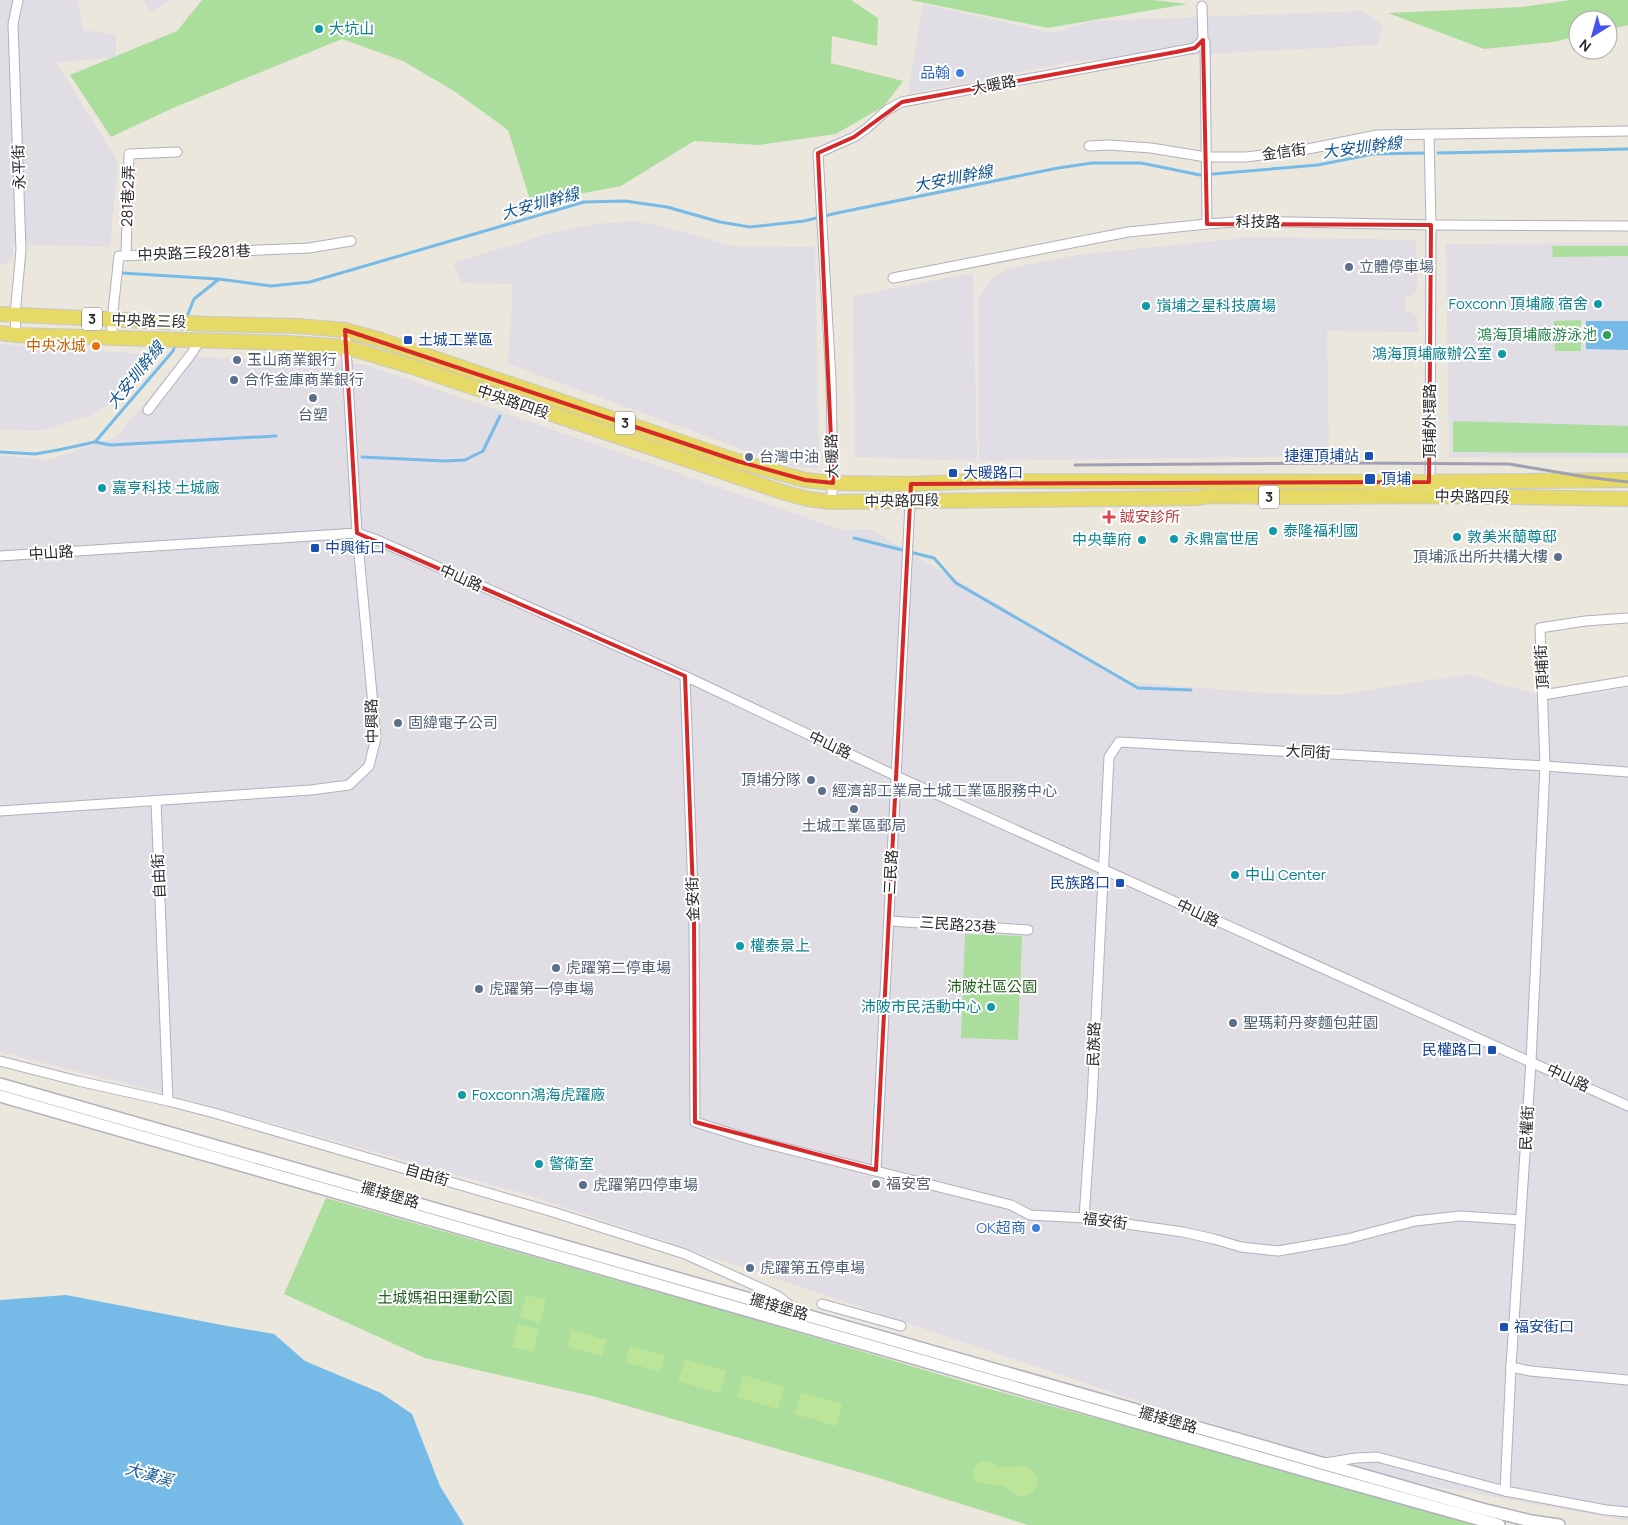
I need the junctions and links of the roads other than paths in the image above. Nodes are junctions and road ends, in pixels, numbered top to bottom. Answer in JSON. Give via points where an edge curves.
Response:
{"nodes":[{"id":1,"x":18,"y":0,"type":"edge"},
{"id":2,"x":1202,"y":6,"type":"dead end"},
{"id":3,"x":1204,"y":40,"type":"junction"},
{"id":4,"x":1628,"y":131,"type":"edge"},
{"id":5,"x":1429,"y":134,"type":"junction"},
{"id":6,"x":1089,"y":146,"type":"dead end"},
{"id":7,"x":177,"y":152,"type":"dead end"},
{"id":8,"x":1206,"y":157,"type":"junction"},
{"id":9,"x":1208,"y":224,"type":"junction"},
{"id":10,"x":1431,"y":225,"type":"junction"},
{"id":11,"x":1628,"y":226,"type":"edge"},
{"id":12,"x":351,"y":241,"type":"dead end"},
{"id":13,"x":126,"y":255,"type":"junction"},
{"id":14,"x":893,"y":278,"type":"dead end"},
{"id":15,"x":0,"y":314,"type":"edge"},
{"id":16,"x":15,"y":315,"type":"junction"},
{"id":17,"x":112,"y":320,"type":"junction"},
{"id":18,"x":208,"y":324,"type":"joint"},
{"id":19,"x":345,"y":330,"type":"junction"},
{"id":20,"x":0,"y":334,"type":"edge"},
{"id":21,"x":16,"y":336,"type":"junction"},
{"id":22,"x":112,"y":338,"type":"junction"},
{"id":23,"x":200,"y":340,"type":"junction"},
{"id":24,"x":346,"y":347,"type":"junction"},
{"id":25,"x":148,"y":410,"type":"dead end"},
{"id":26,"x":1628,"y":480,"type":"edge"},
{"id":27,"x":1429,"y":482,"type":"junction"},
{"id":28,"x":833,"y":483,"type":"junction"},
{"id":29,"x":911,"y":484,"type":"junction"},
{"id":30,"x":1430,"y":496,"type":"junction"},
{"id":31,"x":1628,"y":499,"type":"edge"},
{"id":32,"x":910,"y":501,"type":"junction"},
{"id":33,"x":831,"y":502,"type":"junction"},
{"id":34,"x":357,"y":533,"type":"junction"},
{"id":35,"x":0,"y":556,"type":"edge"},
{"id":36,"x":1628,"y":618,"type":"edge"},
{"id":37,"x":685,"y":676,"type":"junction"},
{"id":38,"x":1628,"y":681,"type":"edge"},
{"id":39,"x":1543,"y":695,"type":"junction"},
{"id":40,"x":1545,"y":766,"type":"junction"},
{"id":41,"x":1628,"y":772,"type":"edge"},
{"id":42,"x":896,"y":776,"type":"junction"},
{"id":43,"x":156,"y":801,"type":"junction"},
{"id":44,"x":0,"y":811,"type":"edge"},
{"id":45,"x":1103,"y":869,"type":"junction"},
{"id":46,"x":889,"y":921,"type":"junction"},
{"id":47,"x":1028,"y":930,"type":"dead end"},
{"id":48,"x":0,"y":1061,"type":"edge"},
{"id":49,"x":1531,"y":1061,"type":"junction"},
{"id":50,"x":0,"y":1084,"type":"edge"},
{"id":51,"x":0,"y":1096,"type":"edge"},
{"id":52,"x":168,"y":1101,"type":"junction"},
{"id":53,"x":1628,"y":1106,"type":"edge"},
{"id":54,"x":694,"y":1122,"type":"joint"},
{"id":55,"x":876,"y":1170,"type":"junction"},
{"id":56,"x":1084,"y":1218,"type":"junction"},
{"id":57,"x":1521,"y":1220,"type":"junction"},
{"id":58,"x":822,"y":1304,"type":"dead end"},
{"id":59,"x":799,"y":1313,"type":"junction"},
{"id":60,"x":901,"y":1326,"type":"dead end"},
{"id":61,"x":1511,"y":1367,"type":"junction"},
{"id":62,"x":1628,"y":1380,"type":"edge"},
{"id":63,"x":1324,"y":1464,"type":"junction"},
{"id":64,"x":1320,"y":1475,"type":"junction"},
{"id":65,"x":1505,"y":1491,"type":"junction"},
{"id":66,"x":1628,"y":1512,"type":"edge"},
{"id":67,"x":1499,"y":1525,"type":"edge"},
{"id":68,"x":1559,"y":1525,"type":"edge"}],
"edges":[{"from":1,"to":16,"type":"street","name":"永平街","via":[[13,24],[21,250]]},
{"from":2,"to":3,"type":"street"},
{"from":3,"to":8,"type":"street"},
{"from":3,"to":28,"type":"street","name":"大暖路","via":[[1195,48],[1176,52],[902,102],[886,110],[854,138],[818,153],[831,380]]},
{"from":4,"to":5,"type":"street","name":"金信街"},
{"from":5,"to":8,"type":"street","name":"金信街","via":[[1377,135],[1303,150],[1246,157]]},
{"from":5,"to":10,"type":"street","name":"頂埔外環路"},
{"from":6,"to":8,"type":"street","name":"金信街","via":[[1150,148]]},
{"from":7,"to":13,"type":"street","name":"281巷2弄","via":[[129,154]]},
{"from":8,"to":9,"type":"street"},
{"from":9,"to":10,"type":"street","name":"科技路","via":[[1247,221]]},
{"from":9,"to":14,"type":"street","name":"科技路","via":[[1128,232]]},
{"from":10,"to":11,"type":"street","name":"科技路"},
{"from":10,"to":27,"type":"street","name":"頂埔外環路"},
{"from":12,"to":13,"type":"street","name":"中央路三段281巷","via":[[309,248]]},
{"from":13,"to":17,"type":"street","name":"中央路三段281巷","via":[[119,256]]},
{"from":15,"to":16,"type":"main road","name":"中央路三段","number":"3"},
{"from":16,"to":17,"type":"main road","name":"中央路三段","number":"3"},
{"from":16,"to":21,"type":"street","name":"永平街"},
{"from":17,"to":18,"type":"main road","name":"中央路三段","number":"3"},
{"from":17,"to":22,"type":"street","name":"中央路三段281巷"},
{"from":18,"to":19,"type":"main road","name":"中央路四段","number":"3"},
{"from":19,"to":24,"type":"street","name":"中興路"},
{"from":19,"to":28,"type":"main road","name":"中央路四段","number":"3","via":[[737,461],[805,480]]},
{"from":20,"to":21,"type":"main road","name":"中央路三段","number":"3"},
{"from":21,"to":22,"type":"main road","name":"中央路三段","number":"3"},
{"from":22,"to":23,"type":"main road","name":"中央路三段","number":"3"},
{"from":23,"to":24,"type":"main road","name":"中央路四段","number":"3"},
{"from":23,"to":25,"type":"street"},
{"from":24,"to":33,"type":"main road","name":"中央路四段","number":"3","via":[[782,492]]},
{"from":24,"to":34,"type":"street","name":"中興路"},
{"from":26,"to":27,"type":"main road","name":"中央路四段","number":"3"},
{"from":27,"to":29,"type":"main road","name":"中央路四段","number":"3","via":[[982,481]]},
{"from":27,"to":30,"type":"street","name":"頂埔外環路"},
{"from":28,"to":29,"type":"main road","name":"中央路四段","number":"3"},
{"from":28,"to":33,"type":"street","name":"大暖路"},
{"from":29,"to":32,"type":"street","name":"三民路"},
{"from":30,"to":31,"type":"main road","name":"中央路四段","number":"3"},
{"from":30,"to":32,"type":"main road","name":"中央路四段","number":"3"},
{"from":32,"to":33,"type":"main road","name":"中央路四段","number":"3"},
{"from":32,"to":42,"type":"street","name":"三民路"},
{"from":34,"to":35,"type":"street","name":"中山路"},
{"from":34,"to":37,"type":"street","name":"中山路"},
{"from":34,"to":43,"type":"street","name":"中興路","via":[[376,738],[369,766],[349,785]]},
{"from":36,"to":39,"type":"street","name":"頂埔街","via":[[1540,628]]},
{"from":37,"to":42,"type":"street","name":"中山路"},
{"from":37,"to":54,"type":"street","name":"金安街","via":[[694,920]]},
{"from":38,"to":39,"type":"street"},
{"from":39,"to":40,"type":"street","name":"頂埔街"},
{"from":40,"to":41,"type":"street","name":"大同街"},
{"from":40,"to":45,"type":"street","name":"大同街","via":[[1119,742],[1109,756]]},
{"from":40,"to":49,"type":"street","name":"民權街"},
{"from":42,"to":45,"type":"street","name":"中山路"},
{"from":42,"to":46,"type":"street","name":"三民路"},
{"from":43,"to":44,"type":"street","name":"中興路"},
{"from":43,"to":52,"type":"street","name":"自由街"},
{"from":45,"to":49,"type":"street","name":"中山路"},
{"from":45,"to":56,"type":"street","name":"民族路"},
{"from":46,"to":47,"type":"street","name":"三民路23巷"},
{"from":46,"to":55,"type":"street","name":"三民路"},
{"from":48,"to":52,"type":"street","name":"自由街"},
{"from":49,"to":53,"type":"street","name":"中山路"},
{"from":49,"to":57,"type":"street","name":"民權街"},
{"from":50,"to":59,"type":"street","name":"擺接堡路"},
{"from":51,"to":64,"type":"street","name":"擺接堡路"},
{"from":52,"to":59,"type":"street","name":"自由街","via":[[553,1212],[685,1254],[778,1296]]},
{"from":54,"to":55,"type":"street","name":"福安街","via":[[752,1140]]},
{"from":55,"to":56,"type":"street","name":"福安街","via":[[1011,1204],[1030,1214]]},
{"from":56,"to":57,"type":"street","name":"福安街","via":[[1183,1232],[1241,1247],[1278,1251],[1347,1239],[1415,1221],[1460,1216]]},
{"from":57,"to":61,"type":"street","name":"民權街"},
{"from":58,"to":60,"type":"street"},
{"from":59,"to":63,"type":"street","name":"擺接堡路"},
{"from":61,"to":62,"type":"street","via":[[1530,1372]]},
{"from":61,"to":65,"type":"street","name":"民權街"},
{"from":63,"to":64,"type":"street"},
{"from":63,"to":65,"type":"street","via":[[1377,1457]]},
{"from":63,"to":68,"type":"street","name":"擺接堡路","via":[[1482,1509]]},
{"from":64,"to":67,"type":"street","name":"擺接堡路"},
{"from":65,"to":66,"type":"street"}]}
